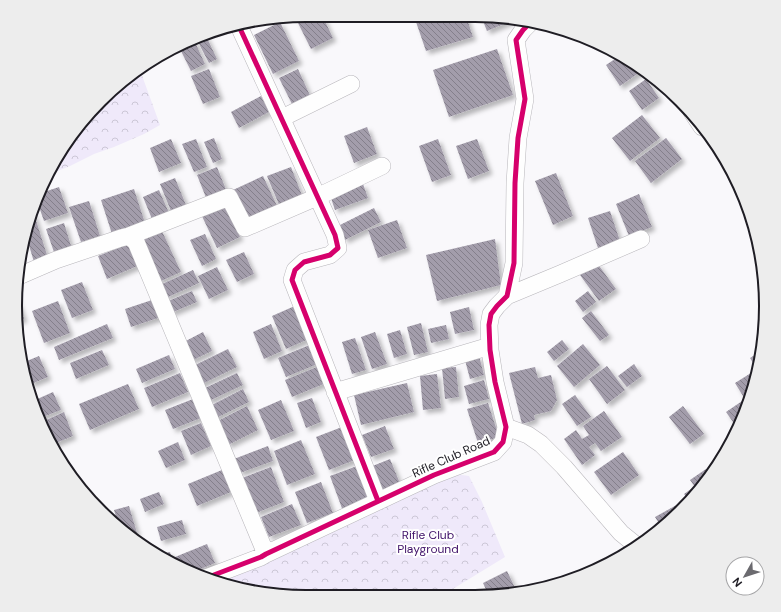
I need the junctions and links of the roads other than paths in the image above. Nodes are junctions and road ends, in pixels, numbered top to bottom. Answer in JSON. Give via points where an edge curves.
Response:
{"nodes":[{"id":1,"x":526,"y":26,"type":"edge"},
{"id":2,"x":241,"y":30,"type":"edge"},
{"id":3,"x":351,"y":84,"type":"dead end"},
{"id":4,"x":282,"y":118,"type":"junction"},
{"id":5,"x":382,"y":166,"type":"dead end"},
{"id":6,"x":317,"y":196,"type":"junction"},
{"id":7,"x":129,"y":236,"type":"junction"},
{"id":8,"x":641,"y":239,"type":"dead end"},
{"id":9,"x":24,"y":274,"type":"edge"},
{"id":10,"x":507,"y":296,"type":"junction"},
{"id":11,"x":490,"y":346,"type":"junction"},
{"id":12,"x":336,"y":392,"type":"junction"},
{"id":13,"x":506,"y":427,"type":"junction"},
{"id":14,"x":378,"y":501,"type":"junction"},
{"id":15,"x":632,"y":542,"type":"edge"},
{"id":16,"x":266,"y":554,"type":"junction"},
{"id":17,"x":214,"y":575,"type":"edge"}],
"edges":[{"from":1,"to":10,"type":"street","via":[[516,40],[525,99],[518,138],[514,263]]},
{"from":2,"to":4,"type":"street"},
{"from":3,"to":4,"type":"street"},
{"from":4,"to":6,"type":"street"},
{"from":5,"to":6,"type":"street"},
{"from":6,"to":7,"type":"street","via":[[245,228],[229,197]]},
{"from":6,"to":12,"type":"street","via":[[335,235],[338,248],[330,255],[304,262],[295,270],[292,280]]},
{"from":7,"to":9,"type":"street","via":[[56,260]]},
{"from":7,"to":16,"type":"street","via":[[136,242]]},
{"from":8,"to":10,"type":"street"},
{"from":10,"to":11,"type":"street","via":[[491,314]]},
{"from":11,"to":12,"type":"street"},
{"from":11,"to":13,"type":"street","via":[[495,382]]},
{"from":12,"to":14,"type":"street"},
{"from":13,"to":14,"type":"street","name":"Rifle Club Road","via":[[503,442],[494,452],[434,475]]},
{"from":13,"to":15,"type":"street","via":[[528,435],[541,444],[621,533]]},
{"from":14,"to":16,"type":"street","name":"Rifle Club Road"},
{"from":16,"to":17,"type":"street","name":"Rifle Club Road"}]}
